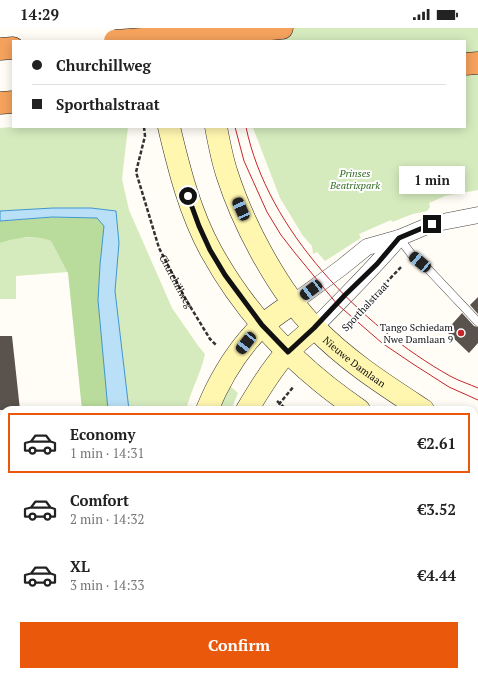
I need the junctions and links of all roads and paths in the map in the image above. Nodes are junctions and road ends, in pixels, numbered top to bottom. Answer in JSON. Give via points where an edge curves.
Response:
{"nodes":[{"id":1,"x":156,"y":28,"type":"edge"},
{"id":2,"x":204,"y":28,"type":"edge"},
{"id":3,"x":282,"y":28,"type":"edge"},
{"id":4,"x":128,"y":40,"type":"edge"},
{"id":5,"x":157,"y":40,"type":"edge"},
{"id":6,"x":206,"y":40,"type":"edge"},
{"id":7,"x":12,"y":48,"type":"edge"},
{"id":8,"x":0,"y":49,"type":"edge"},
{"id":9,"x":478,"y":63,"type":"edge"},
{"id":10,"x":466,"y":64,"type":"edge"},
{"id":11,"x":12,"y":102,"type":"edge"},
{"id":12,"x":0,"y":103,"type":"edge"},
{"id":13,"x":144,"y":128,"type":"edge"},
{"id":14,"x":169,"y":128,"type":"edge"},
{"id":15,"x":216,"y":128,"type":"edge"},
{"id":16,"x":478,"y":215,"type":"edge"},
{"id":17,"x":399,"y":238,"type":"junction"},
{"id":18,"x":412,"y":255,"type":"junction"},
{"id":19,"x":293,"y":303,"type":"junction"},
{"id":20,"x":478,"y":322,"type":"edge"},
{"id":21,"x":262,"y":325,"type":"junction"},
{"id":22,"x":314,"y":328,"type":"junction"},
{"id":23,"x":332,"y":343,"type":"junction"},
{"id":24,"x":288,"y":352,"type":"junction"},
{"id":25,"x":232,"y":361,"type":"junction"},
{"id":26,"x":308,"y":370,"type":"junction"},
{"id":27,"x":261,"y":387,"type":"junction"},
{"id":28,"x":342,"y":402,"type":"edge"},
{"id":29,"x":280,"y":403,"type":"junction"},
{"id":30,"x":209,"y":406,"type":"edge"},
{"id":31,"x":249,"y":406,"type":"edge"},
{"id":32,"x":278,"y":406,"type":"edge"},
{"id":33,"x":283,"y":406,"type":"edge"},
{"id":34,"x":418,"y":406,"type":"edge"}],
"edges":[{"from":1,"to":5,"type":"main road"},
{"from":2,"to":6,"type":"main road"},
{"from":3,"to":4,"type":"highway","bridge":true},
{"from":7,"to":8,"type":"highway"},
{"from":9,"to":10,"type":"highway"},
{"from":11,"to":12,"type":"highway"},
{"from":13,"to":25,"type":"path","name":"Churchillweg","via":[[136,172],[159,248],[184,298],[210,339]]},
{"from":14,"to":21,"type":"main road","via":[[184,185],[210,250]]},
{"from":15,"to":19,"type":"main road","via":[[235,197],[274,274]]},
{"from":16,"to":17,"type":"street","name":"Sporthalstraat","via":[[432,224]]},
{"from":17,"to":18,"type":"lane"},
{"from":17,"to":19,"type":"street","name":"Sporthalstraat","via":[[367,247]]},
{"from":17,"to":22,"type":"street","name":"Sporthalstraat"},
{"from":18,"to":20,"type":"lane"},
{"from":18,"to":23,"type":"path","name":"Sporthalstraat"},
{"from":19,"to":21,"type":"main road"},
{"from":19,"to":22,"type":"main road","name":"Nieuwe Damlaan"},
{"from":21,"to":24,"type":"main road"},
{"from":21,"to":25,"type":"main road"},
{"from":22,"to":23,"type":"main road","name":"Nieuwe Damlaan"},
{"from":22,"to":24,"type":"main road"},
{"from":23,"to":34,"type":"main road","name":"Nieuwe Damlaan","via":[[370,375]]},
{"from":24,"to":26,"type":"main road"},
{"from":24,"to":27,"type":"main road"},
{"from":25,"to":30,"type":"main road"},
{"from":26,"to":28,"type":"main road"},
{"from":26,"to":29,"type":"path"},
{"from":27,"to":29,"type":"path"},
{"from":27,"to":31,"type":"main road"},
{"from":29,"to":32,"type":"path"},
{"from":29,"to":33,"type":"path"}]}
